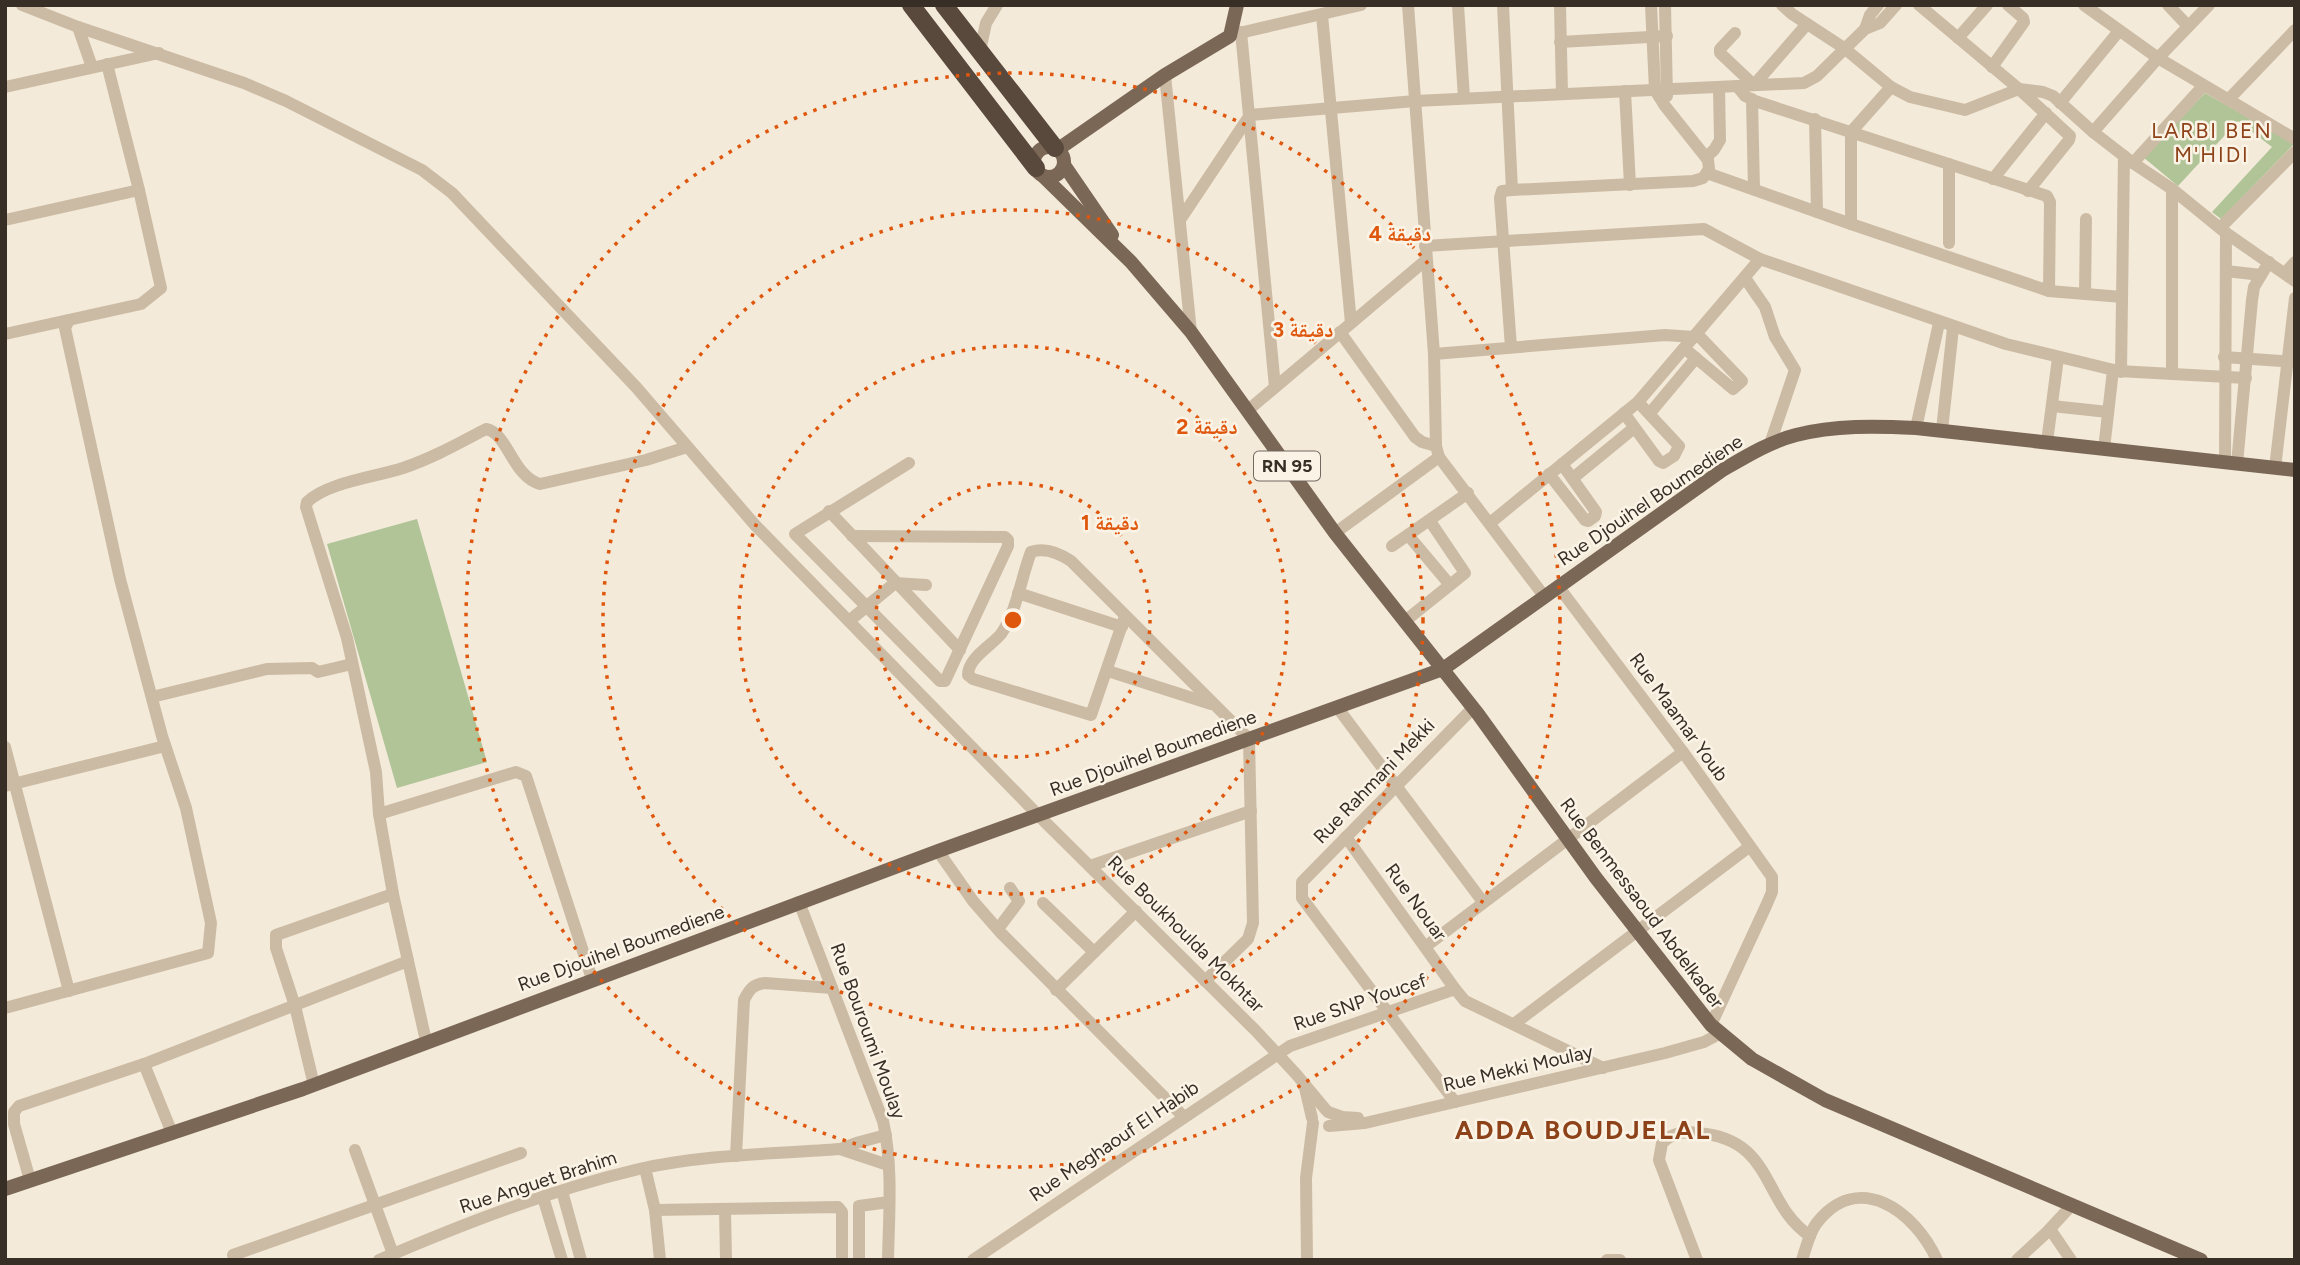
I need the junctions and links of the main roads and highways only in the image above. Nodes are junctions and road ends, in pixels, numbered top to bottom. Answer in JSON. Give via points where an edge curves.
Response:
{"nodes":[{"id":1,"x":911,"y":5,"type":"edge"},
{"id":2,"x":944,"y":5,"type":"edge"},
{"id":3,"x":1237,"y":5,"type":"edge"},
{"id":4,"x":1060,"y":155,"type":"junction"},
{"id":5,"x":1039,"y":171,"type":"junction"},
{"id":6,"x":1131,"y":262,"type":"junction"},
{"id":7,"x":2295,"y":470,"type":"edge"},
{"id":8,"x":1443,"y":669,"type":"junction"},
{"id":9,"x":5,"y":1189,"type":"edge"},
{"id":10,"x":2201,"y":1260,"type":"edge"}],
"edges":[{"from":1,"to":5,"type":"highway","number":"RN 95"},
{"from":2,"to":4,"type":"highway","number":"RN 95"},
{"from":3,"to":4,"type":"main road","via":[[1236,34],[1091,125]]},
{"from":4,"to":5,"type":"main road","via":[[1056,176]]},
{"from":4,"to":5,"type":"main road","via":[[1040,150],[1035,158]]},
{"from":4,"to":6,"type":"main road","number":"RN 95"},
{"from":5,"to":6,"type":"main road","number":"RN 95"},
{"from":6,"to":8,"type":"main road","number":"RN 95","via":[[1191,332],[1335,533]]},
{"from":7,"to":8,"type":"main road","name":"Rue Djouihel Boumediene","via":[[1916,428],[1880,426],[1794,435],[1721,471]]},
{"from":8,"to":9,"type":"main road","name":"Rue Djouihel Boumediene","via":[[799,902],[314,1085]]},
{"from":8,"to":10,"type":"main road","name":"Rue Benmessaoud Abdelkader","via":[[1637,931],[1716,1029],[1752,1059],[1825,1100]]}]}
